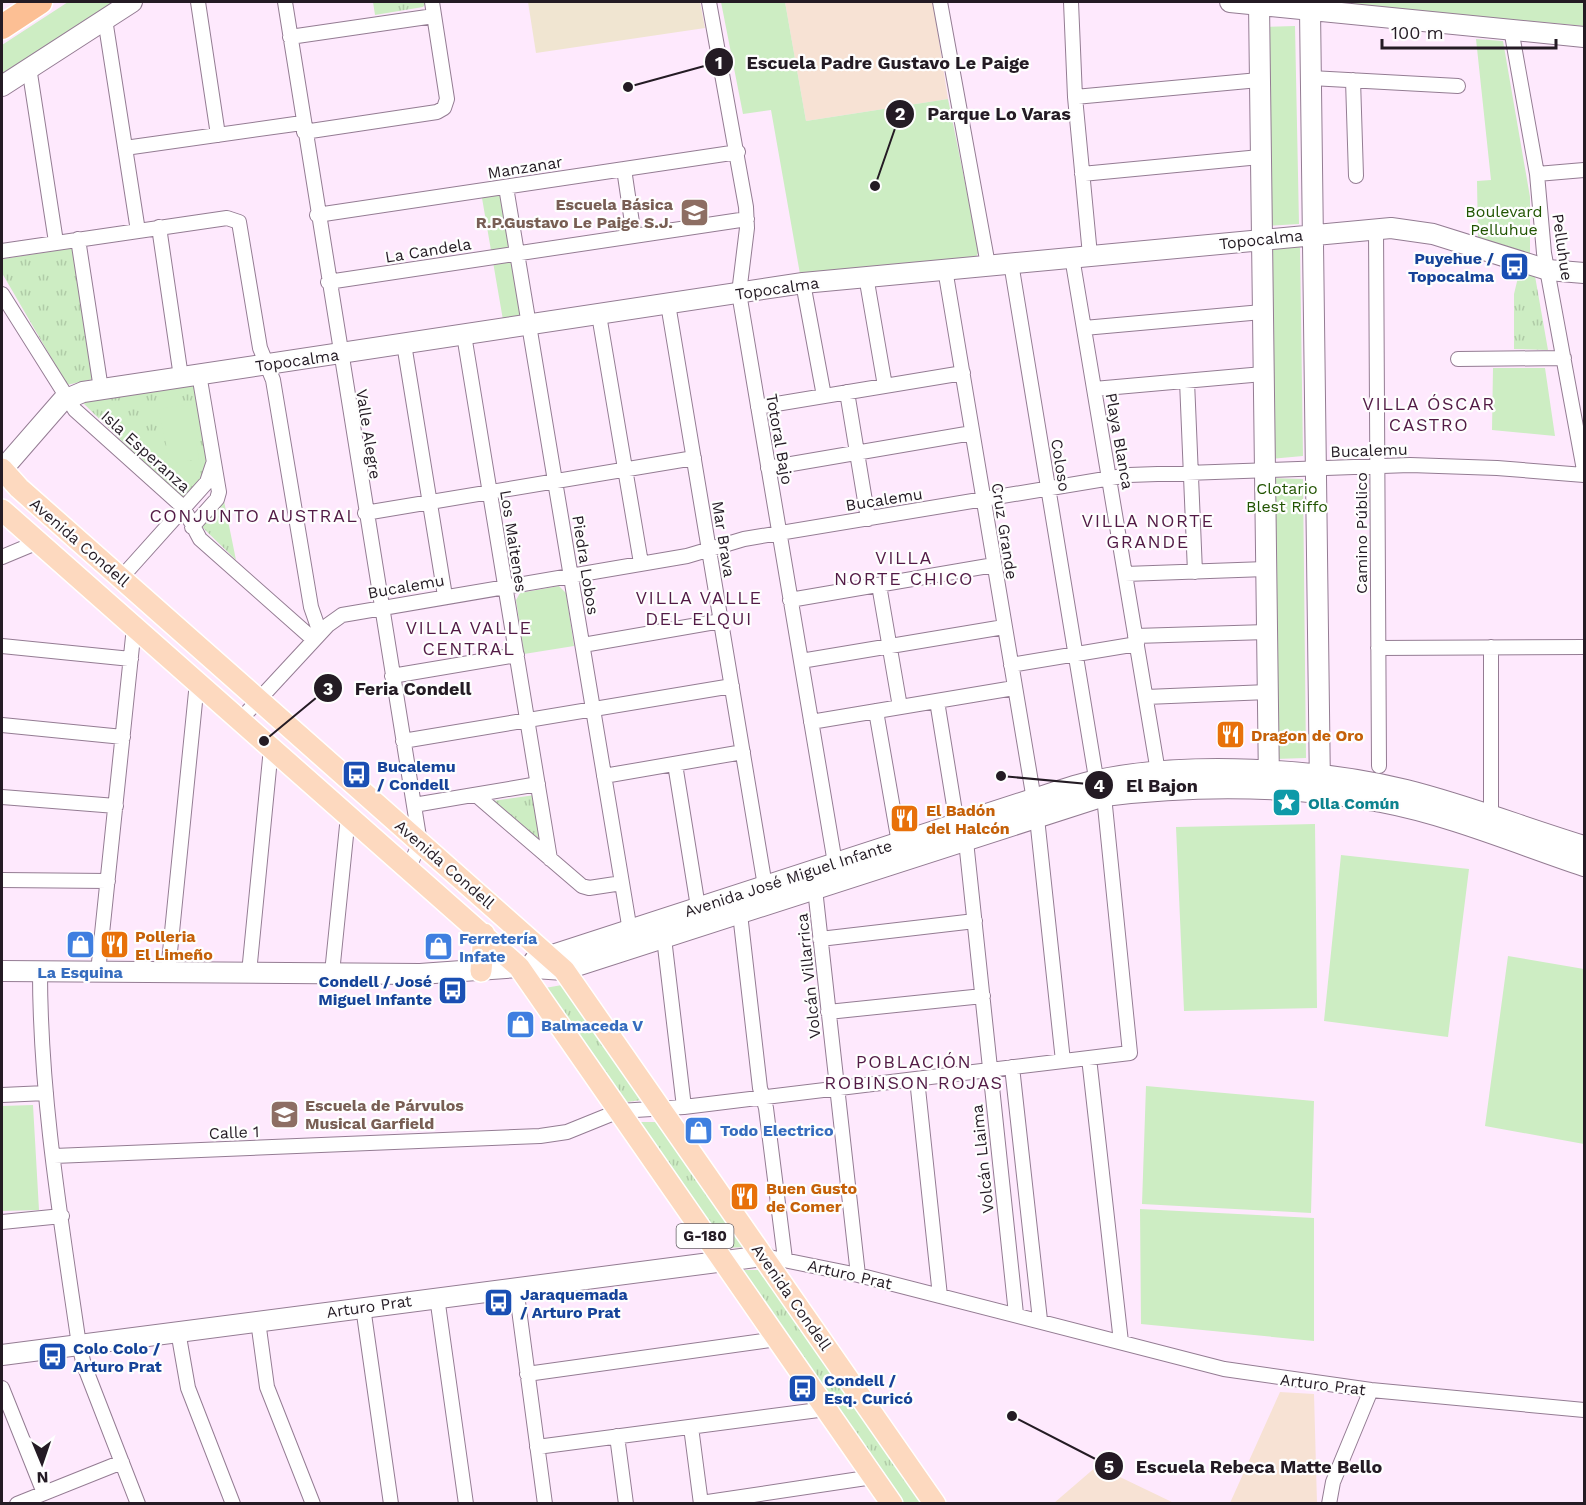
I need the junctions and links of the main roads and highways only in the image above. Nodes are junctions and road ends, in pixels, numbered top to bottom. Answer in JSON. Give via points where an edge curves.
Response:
{"nodes":[{"id":1,"x":40,"y":2,"type":"edge"},
{"id":2,"x":2,"y":27,"type":"edge"},
{"id":3,"x":2,"y":469,"type":"edge"},
{"id":4,"x":2,"y":510,"type":"edge"},
{"id":5,"x":484,"y":934,"type":"junction"},
{"id":6,"x":481,"y":971,"type":"road end"},
{"id":7,"x":892,"y":1503,"type":"edge"},
{"id":8,"x":935,"y":1503,"type":"edge"}],
"edges":[{"from":1,"to":2,"type":"highway"},
{"from":3,"to":8,"type":"main road","name":"Avenida Condell","number":"G-180","via":[[557,962]]},
{"from":4,"to":5,"type":"main road","name":"Avenida Condell","number":"G-180"},
{"from":5,"to":6,"type":"main road"},
{"from":5,"to":7,"type":"main road","name":"Avenida Condell","number":"G-180","via":[[519,967]]}]}
